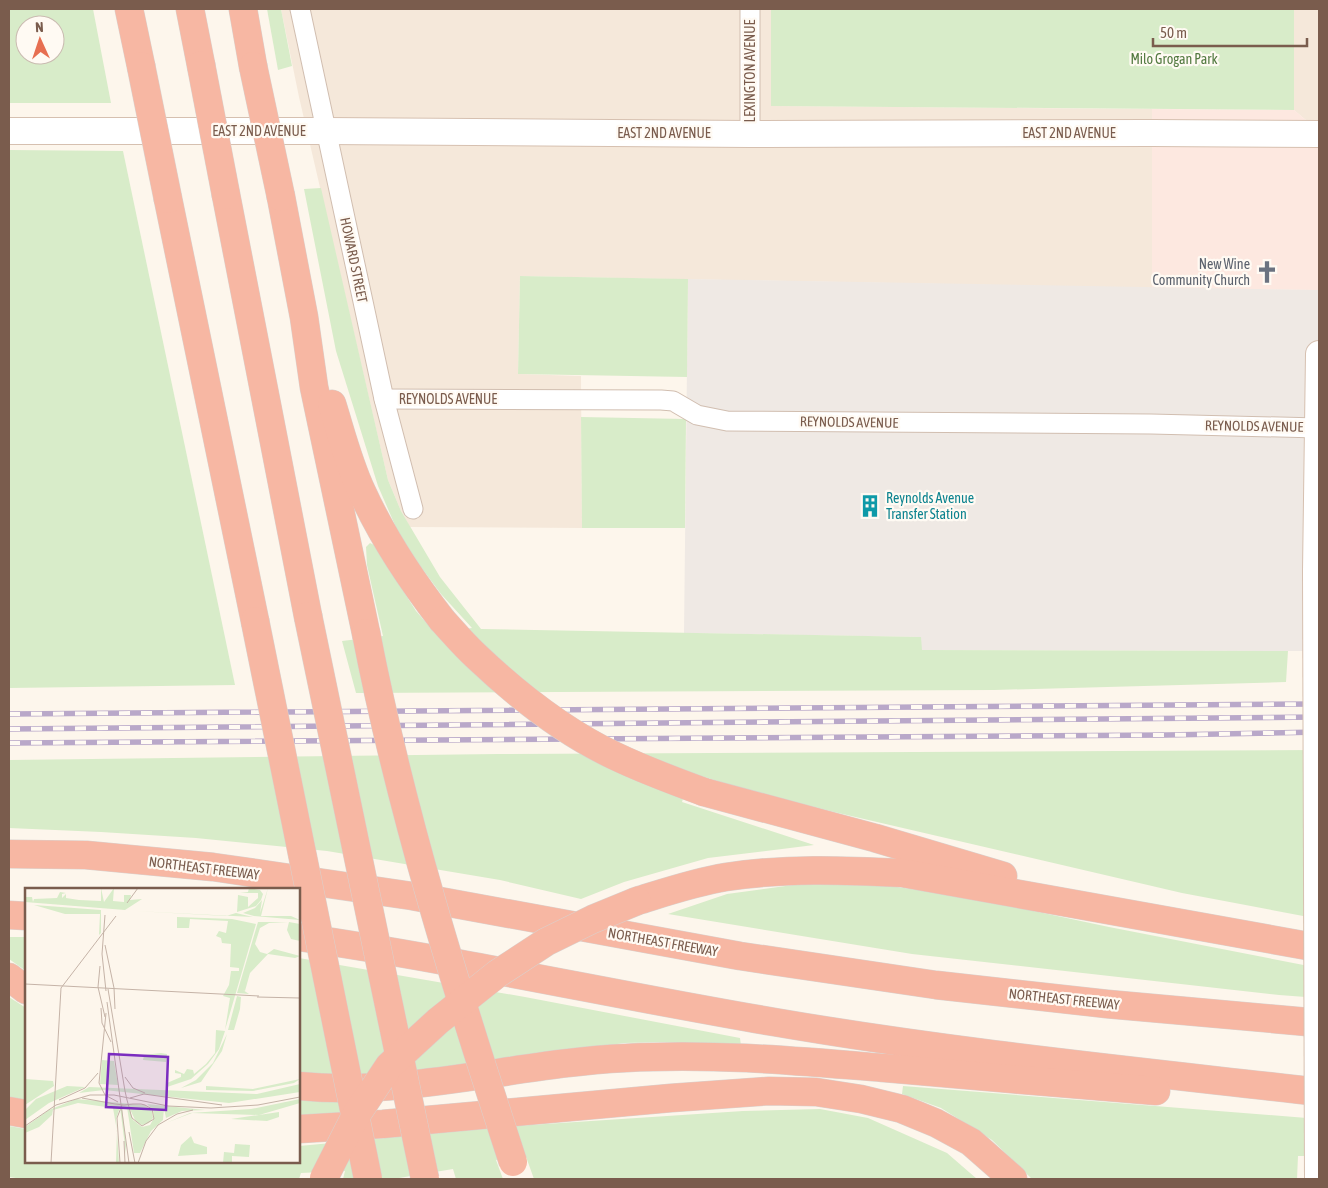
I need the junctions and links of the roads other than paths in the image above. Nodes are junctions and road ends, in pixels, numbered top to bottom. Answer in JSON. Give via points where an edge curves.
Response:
{"nodes":[{"id":1,"x":130,"y":9,"type":"edge"},
{"id":2,"x":190,"y":9,"type":"edge"},
{"id":3,"x":243,"y":9,"type":"edge"},
{"id":4,"x":300,"y":9,"type":"edge"},
{"id":5,"x":750,"y":9,"type":"edge"},
{"id":6,"x":326,"y":131,"type":"junction"},
{"id":7,"x":9,"y":132,"type":"edge"},
{"id":8,"x":750,"y":134,"type":"junction"},
{"id":9,"x":1319,"y":134,"type":"edge"},
{"id":10,"x":304,"y":316,"type":"junction"},
{"id":11,"x":1319,"y":354,"type":"edge"},
{"id":12,"x":384,"y":399,"type":"junction"},
{"id":13,"x":1318,"y":428,"type":"edge"},
{"id":14,"x":1319,"y":464,"type":"edge"},
{"id":15,"x":413,"y":510,"type":"dead end"},
{"id":16,"x":9,"y":854,"type":"edge"},
{"id":17,"x":1129,"y":913,"type":"junction"},
{"id":18,"x":9,"y":915,"type":"edge"},
{"id":19,"x":25,"y":916,"type":"edge"},
{"id":20,"x":300,"y":937,"type":"edge"},
{"id":21,"x":1319,"y":948,"type":"edge"},
{"id":22,"x":9,"y":977,"type":"edge"},
{"id":23,"x":25,"y":989,"type":"edge"},
{"id":24,"x":1319,"y":1023,"type":"edge"},
{"id":25,"x":300,"y":1086,"type":"edge"},
{"id":26,"x":1319,"y":1092,"type":"edge"},
{"id":27,"x":1319,"y":1098,"type":"edge"},
{"id":28,"x":9,"y":1111,"type":"edge"},
{"id":29,"x":25,"y":1114,"type":"edge"},
{"id":30,"x":300,"y":1129,"type":"edge"},
{"id":31,"x":516,"y":1170,"type":"edge"},
{"id":32,"x":324,"y":1179,"type":"edge"},
{"id":33,"x":368,"y":1179,"type":"edge"},
{"id":34,"x":425,"y":1179,"type":"edge"},
{"id":35,"x":1013,"y":1179,"type":"edge"},
{"id":36,"x":1318,"y":1179,"type":"edge"}],
"edges":[{"from":1,"to":33,"type":"highway","bridge":true},
{"from":2,"to":34,"type":"highway","bridge":true,"via":[[308,616]]},
{"from":3,"to":10,"type":"highway","bridge":true},
{"from":4,"to":6,"type":"street","name":"HOWARD STREET"},
{"from":5,"to":8,"type":"street","name":"LEXINGTON AVENUE"},
{"from":6,"to":7,"type":"street","name":"EAST 2ND AVENUE"},
{"from":6,"to":8,"type":"street","name":"EAST 2ND AVENUE"},
{"from":6,"to":12,"type":"street","name":"HOWARD STREET"},
{"from":8,"to":9,"type":"street","name":"EAST 2ND AVENUE"},
{"from":10,"to":17,"type":"highway","bridge":true,"via":[[361,491],[384,535],[442,620],[475,656],[522,697],[576,735],[613,756],[704,792],[875,838]]},
{"from":10,"to":31,"type":"highway","bridge":true,"via":[[315,396],[408,820],[467,1021]]},
{"from":11,"to":13,"type":"street"},
{"from":12,"to":13,"type":"street","name":"REYNOLDS AVENUE","via":[[661,400],[673,401],[697,415],[727,421]]},
{"from":12,"to":15,"type":"street","name":"HOWARD STREET"},
{"from":13,"to":14,"type":"street"},
{"from":14,"to":36,"type":"street","bridge":true,"via":[[1316,572]]},
{"from":16,"to":24,"type":"highway","name":"NORTHEAST FREEWAY","via":[[86,855],[213,867],[412,896],[740,956],[936,986]]},
{"from":17,"to":21,"type":"highway"},
{"from":17,"to":32,"type":"highway","bridge":true,"via":[[902,873],[778,872],[726,877],[682,886],[593,919],[546,942],[497,974],[438,1021],[389,1066],[355,1117]]},
{"from":18,"to":19,"type":"highway"},
{"from":20,"to":26,"type":"highway","via":[[410,954],[785,1024],[946,1048]]},
{"from":22,"to":23,"type":"highway"},
{"from":25,"to":27,"type":"highway","via":[[368,1087],[436,1082],[564,1063],[709,1056],[1183,1093]]},
{"from":28,"to":29,"type":"highway"},
{"from":30,"to":35,"type":"highway","via":[[671,1098],[769,1091],[816,1092],[902,1109],[936,1123],[971,1142]]}]}
